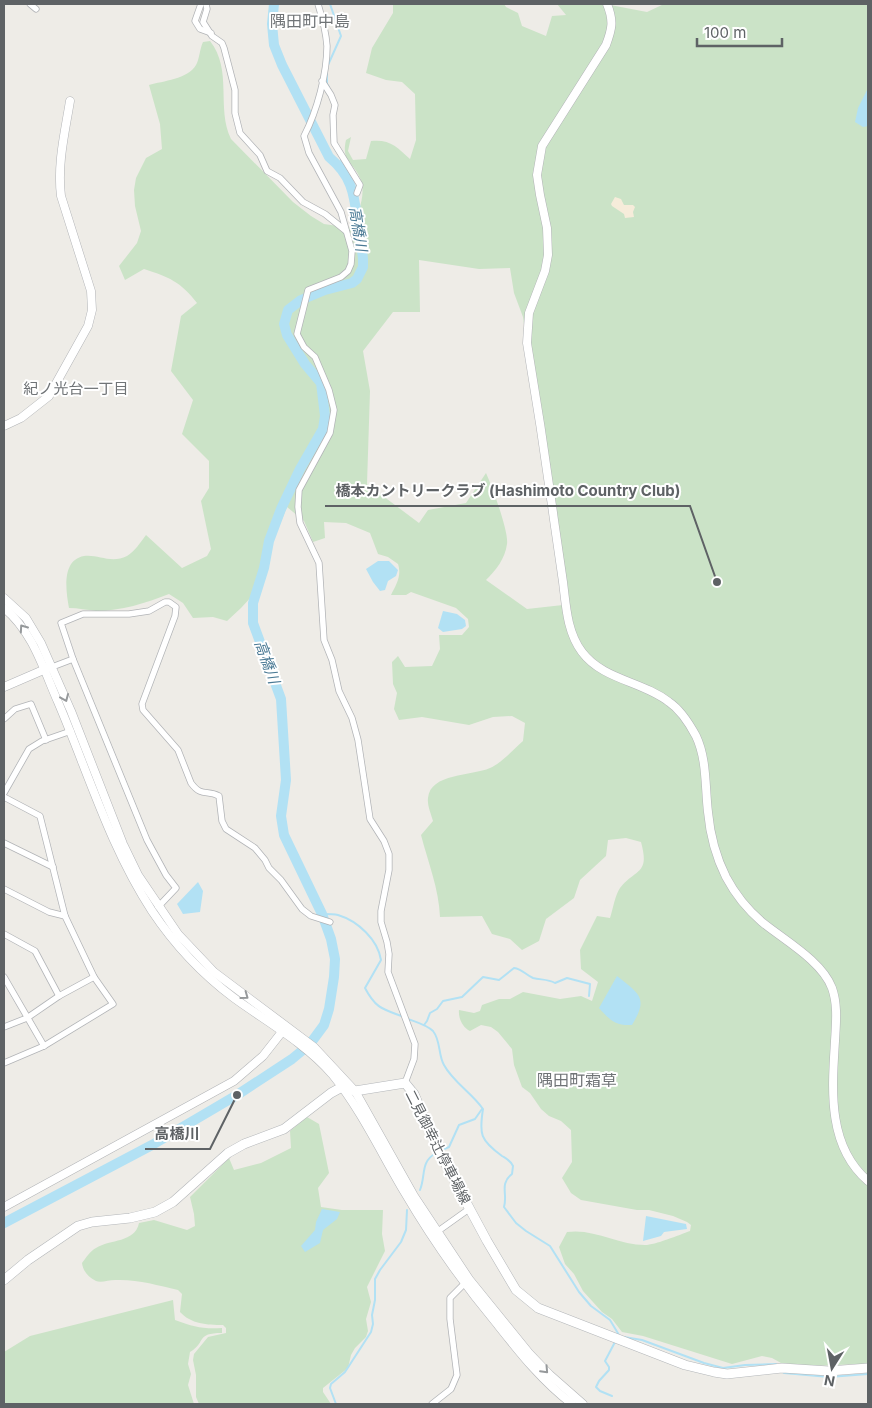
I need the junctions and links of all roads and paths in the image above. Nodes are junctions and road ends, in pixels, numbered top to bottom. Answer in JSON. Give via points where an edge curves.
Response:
{"nodes":[{"id":1,"x":30,"y":4,"type":"edge"},
{"id":2,"x":200,"y":4,"type":"edge"},
{"id":3,"x":206,"y":4,"type":"edge"},
{"id":4,"x":318,"y":4,"type":"edge"},
{"id":5,"x":607,"y":4,"type":"edge"},
{"id":6,"x":36,"y":9,"type":"dead end"},
{"id":7,"x":211,"y":33,"type":"junction"},
{"id":8,"x":322,"y":81,"type":"junction"},
{"id":9,"x":70,"y":101,"type":"dead end"},
{"id":10,"x":357,"y":193,"type":"dead end"},
{"id":11,"x":346,"y":231,"type":"junction"},
{"id":12,"x":4,"y":426,"type":"edge"},
{"id":13,"x":4,"y":598,"type":"edge"},
{"id":14,"x":4,"y":608,"type":"edge"},
{"id":15,"x":73,"y":658,"type":"junction"},
{"id":16,"x":48,"y":668,"type":"junction"},
{"id":17,"x":4,"y":688,"type":"edge"},
{"id":18,"x":4,"y":719,"type":"edge"},
{"id":19,"x":72,"y":731,"type":"junction"},
{"id":20,"x":46,"y":740,"type":"junction"},
{"id":21,"x":4,"y":793,"type":"edge"},
{"id":22,"x":4,"y":798,"type":"edge"},
{"id":23,"x":4,"y":843,"type":"edge"},
{"id":24,"x":53,"y":867,"type":"junction"},
{"id":25,"x":4,"y":889,"type":"edge"},
{"id":26,"x":158,"y":907,"type":"junction"},
{"id":27,"x":65,"y":916,"type":"junction"},
{"id":28,"x":330,"y":922,"type":"dead end"},
{"id":29,"x":4,"y":934,"type":"edge"},
{"id":30,"x":4,"y":977,"type":"edge"},
{"id":31,"x":94,"y":977,"type":"junction"},
{"id":32,"x":6,"y":985,"type":"edge"},
{"id":33,"x":60,"y":996,"type":"junction"},
{"id":34,"x":27,"y":1018,"type":"junction"},
{"id":35,"x":4,"y":1027,"type":"edge"},
{"id":36,"x":284,"y":1029,"type":"junction"},
{"id":37,"x":44,"y":1046,"type":"junction"},
{"id":38,"x":312,"y":1050,"type":"junction"},
{"id":39,"x":4,"y":1063,"type":"edge"},
{"id":40,"x":405,"y":1083,"type":"junction"},
{"id":41,"x":342,"y":1087,"type":"junction"},
{"id":42,"x":355,"y":1090,"type":"junction"},
{"id":43,"x":868,"y":1181,"type":"edge"},
{"id":44,"x":4,"y":1207,"type":"edge"},
{"id":45,"x":469,"y":1209,"type":"junction"},
{"id":46,"x":434,"y":1234,"type":"junction"},
{"id":47,"x":4,"y":1280,"type":"edge"},
{"id":48,"x":467,"y":1281,"type":"junction"},
{"id":49,"x":868,"y":1368,"type":"edge"},
{"id":50,"x":432,"y":1404,"type":"edge"},
{"id":51,"x":572,"y":1404,"type":"edge"},
{"id":52,"x":583,"y":1404,"type":"edge"}],
"edges":[{"from":1,"to":6,"type":"street"},
{"from":2,"to":7,"type":"street","via":[[195,22],[200,29]]},
{"from":3,"to":7,"type":"street","via":[[203,22]]},
{"from":4,"to":8,"type":"street","via":[[327,46]]},
{"from":5,"to":43,"type":"street","via":[[612,30],[606,46],[542,146],[537,175],[547,228],[548,255],[528,313],[526,329],[570,627],[581,651],[595,665],[669,701],[687,721],[702,754],[711,835],[726,876],[749,909],[806,956],[827,978],[836,1007],[834,1112],[849,1157]]},
{"from":7,"to":11,"type":"street","via":[[224,48],[235,90],[235,114],[240,133],[260,154],[267,171],[280,178],[303,202]]},
{"from":8,"to":10,"type":"street","via":[[335,105],[334,143],[360,185]]},
{"from":8,"to":11,"type":"street","via":[[319,100],[304,136],[309,154],[341,212]]},
{"from":9,"to":12,"type":"street","via":[[59,181],[63,205],[91,291],[91,318],[49,396],[21,418]]},
{"from":11,"to":40,"type":"street","via":[[352,251],[348,271],[308,290],[297,334],[315,357],[334,410],[330,433],[299,490],[298,507],[300,523],[319,563],[324,640],[358,740],[370,819],[389,854],[381,922],[388,942],[388,972],[415,1044],[414,1059]]},
{"from":13,"to":16,"type":"street","via":[[26,618],[41,643]]},
{"from":16,"to":14,"type":"street","one_way":true,"via":[[20,623]]},
{"from":15,"to":16,"type":"street"},
{"from":15,"to":26,"type":"street","via":[[147,840],[176,888]]},
{"from":15,"to":28,"type":"street","via":[[61,624],[83,614],[148,612],[165,602],[176,607],[142,704],[143,710],[178,750],[194,788],[219,796],[226,829],[256,848],[302,909],[311,916]]},
{"from":16,"to":17,"type":"street"},
{"from":16,"to":19,"type":"street"},
{"from":16,"to":26,"type":"street","one_way":true,"via":[[123,844]]},
{"from":18,"to":20,"type":"street","via":[[15,710],[31,704]]},
{"from":19,"to":20,"type":"street"},
{"from":19,"to":36,"type":"street","via":[[115,845],[169,935],[188,957],[233,997]]},
{"from":20,"to":21,"type":"street","via":[[25,754]]},
{"from":22,"to":24,"type":"street","via":[[40,816]]},
{"from":23,"to":24,"type":"street"},
{"from":24,"to":27,"type":"street"},
{"from":25,"to":27,"type":"street","via":[[49,912]]},
{"from":26,"to":36,"type":"street","one_way":true,"via":[[183,940],[214,972]]},
{"from":27,"to":31,"type":"street"},
{"from":29,"to":33,"type":"street","via":[[36,951]]},
{"from":30,"to":32,"type":"street"},
{"from":31,"to":33,"type":"street"},
{"from":31,"to":37,"type":"street","via":[[113,1004]]},
{"from":32,"to":34,"type":"street"},
{"from":33,"to":34,"type":"street"},
{"from":34,"to":35,"type":"street"},
{"from":34,"to":37,"type":"street"},
{"from":36,"to":38,"type":"street"},
{"from":36,"to":44,"type":"street","via":[[254,1065],[234,1081]]},
{"from":37,"to":39,"type":"street"},
{"from":38,"to":41,"type":"street"},
{"from":38,"to":42,"type":"street"},
{"from":40,"to":42,"type":"main road","name":"二見御幸辻停車場線"},
{"from":40,"to":45,"type":"main road","name":"二見御幸辻停車場線","via":[[414,1094]]},
{"from":41,"to":42,"type":"main road","name":"二見御幸辻停車場線"},
{"from":41,"to":46,"type":"street","via":[[355,1103],[404,1191]]},
{"from":41,"to":47,"type":"main road","via":[[284,1129],[228,1153],[173,1202],[155,1212],[78,1226]]},
{"from":42,"to":46,"type":"street"},
{"from":45,"to":46,"type":"street"},
{"from":45,"to":49,"type":"main road","name":"二見御幸辻停車場線","via":[[516,1290],[544,1311],[685,1365],[727,1374],[782,1368],[829,1371]]},
{"from":46,"to":48,"type":"street"},
{"from":48,"to":50,"type":"street","via":[[450,1298],[456,1381]]},
{"from":48,"to":51,"type":"street","via":[[522,1356]]},
{"from":48,"to":52,"type":"street","one_way":true,"via":[[529,1353]]}]}
